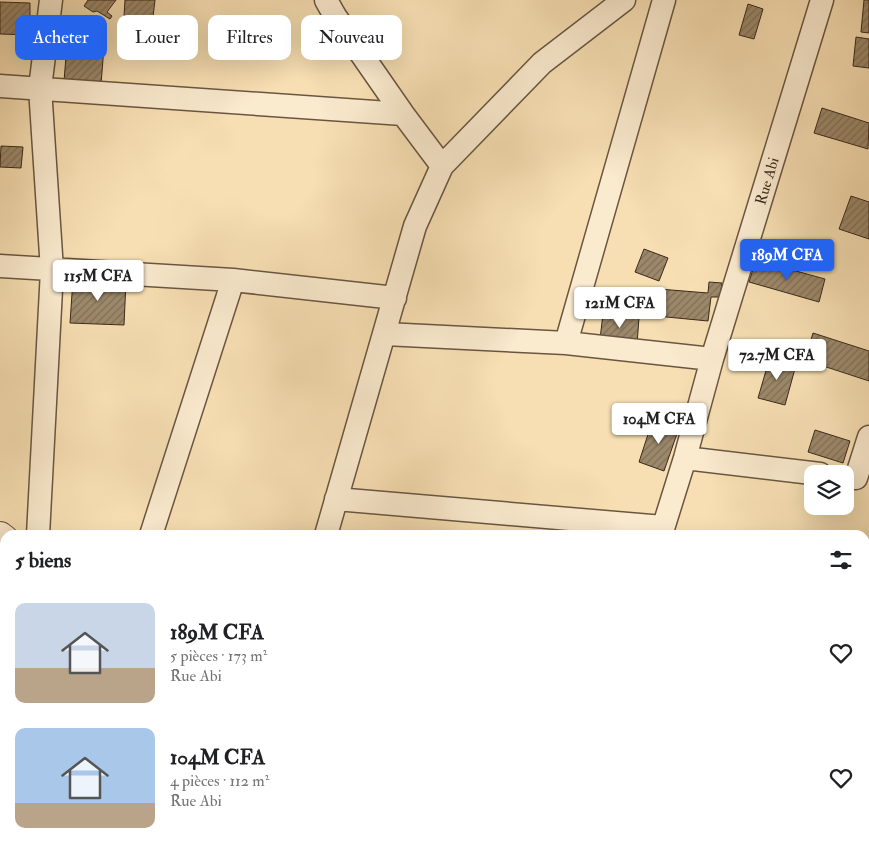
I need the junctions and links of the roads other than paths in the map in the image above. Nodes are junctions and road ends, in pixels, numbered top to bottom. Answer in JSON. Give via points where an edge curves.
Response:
{"nodes":[{"id":1,"x":51,"y":0,"type":"edge"},
{"id":2,"x":326,"y":0,"type":"edge"},
{"id":3,"x":624,"y":0,"type":"edge"},
{"id":4,"x":664,"y":0,"type":"edge"},
{"id":5,"x":822,"y":0,"type":"edge"},
{"id":6,"x":0,"y":86,"type":"edge"},
{"id":7,"x":40,"y":88,"type":"junction"},
{"id":8,"x":403,"y":114,"type":"junction"},
{"id":9,"x":442,"y":166,"type":"junction"},
{"id":10,"x":0,"y":266,"type":"edge"},
{"id":11,"x":52,"y":270,"type":"junction"},
{"id":12,"x":233,"y":280,"type":"junction"},
{"id":13,"x":395,"y":298,"type":"junction"},
{"id":14,"x":385,"y":334,"type":"junction"},
{"id":15,"x":566,"y":344,"type":"junction"},
{"id":16,"x":712,"y":360,"type":"junction"},
{"id":17,"x":869,"y":437,"type":"edge"},
{"id":18,"x":685,"y":458,"type":"junction"},
{"id":19,"x":804,"y":472,"type":"edge"},
{"id":20,"x":857,"y":481,"type":"edge"},
{"id":21,"x":336,"y":499,"type":"junction"},
{"id":22,"x":38,"y":530,"type":"edge"},
{"id":23,"x":153,"y":530,"type":"edge"},
{"id":24,"x":327,"y":530,"type":"edge"},
{"id":25,"x":652,"y":530,"type":"edge"},
{"id":26,"x":662,"y":530,"type":"edge"},
{"id":27,"x":0,"y":818,"type":"edge"},
{"id":28,"x":0,"y":823,"type":"edge"}],
"edges":[{"from":1,"to":7,"type":"street"},
{"from":2,"to":8,"type":"street"},
{"from":3,"to":9,"type":"street","via":[[542,63]]},
{"from":4,"to":15,"type":"street"},
{"from":5,"to":16,"type":"street","name":"Rue Abi"},
{"from":6,"to":7,"type":"street"},
{"from":7,"to":8,"type":"street"},
{"from":7,"to":11,"type":"street"},
{"from":8,"to":9,"type":"street"},
{"from":9,"to":13,"type":"street","via":[[415,226]]},
{"from":10,"to":11,"type":"street"},
{"from":11,"to":12,"type":"street"},
{"from":11,"to":22,"type":"street"},
{"from":12,"to":13,"type":"street"},
{"from":12,"to":23,"type":"street"},
{"from":13,"to":14,"type":"street"},
{"from":14,"to":15,"type":"street"},
{"from":14,"to":21,"type":"street"},
{"from":15,"to":16,"type":"street"},
{"from":16,"to":18,"type":"street","name":"Rue Abi"},
{"from":17,"to":20,"type":"street"},
{"from":18,"to":19,"type":"street"},
{"from":18,"to":26,"type":"street","name":"Rue Abi"},
{"from":21,"to":24,"type":"street"},
{"from":21,"to":25,"type":"street"},
{"from":27,"to":28,"type":"street"}]}
